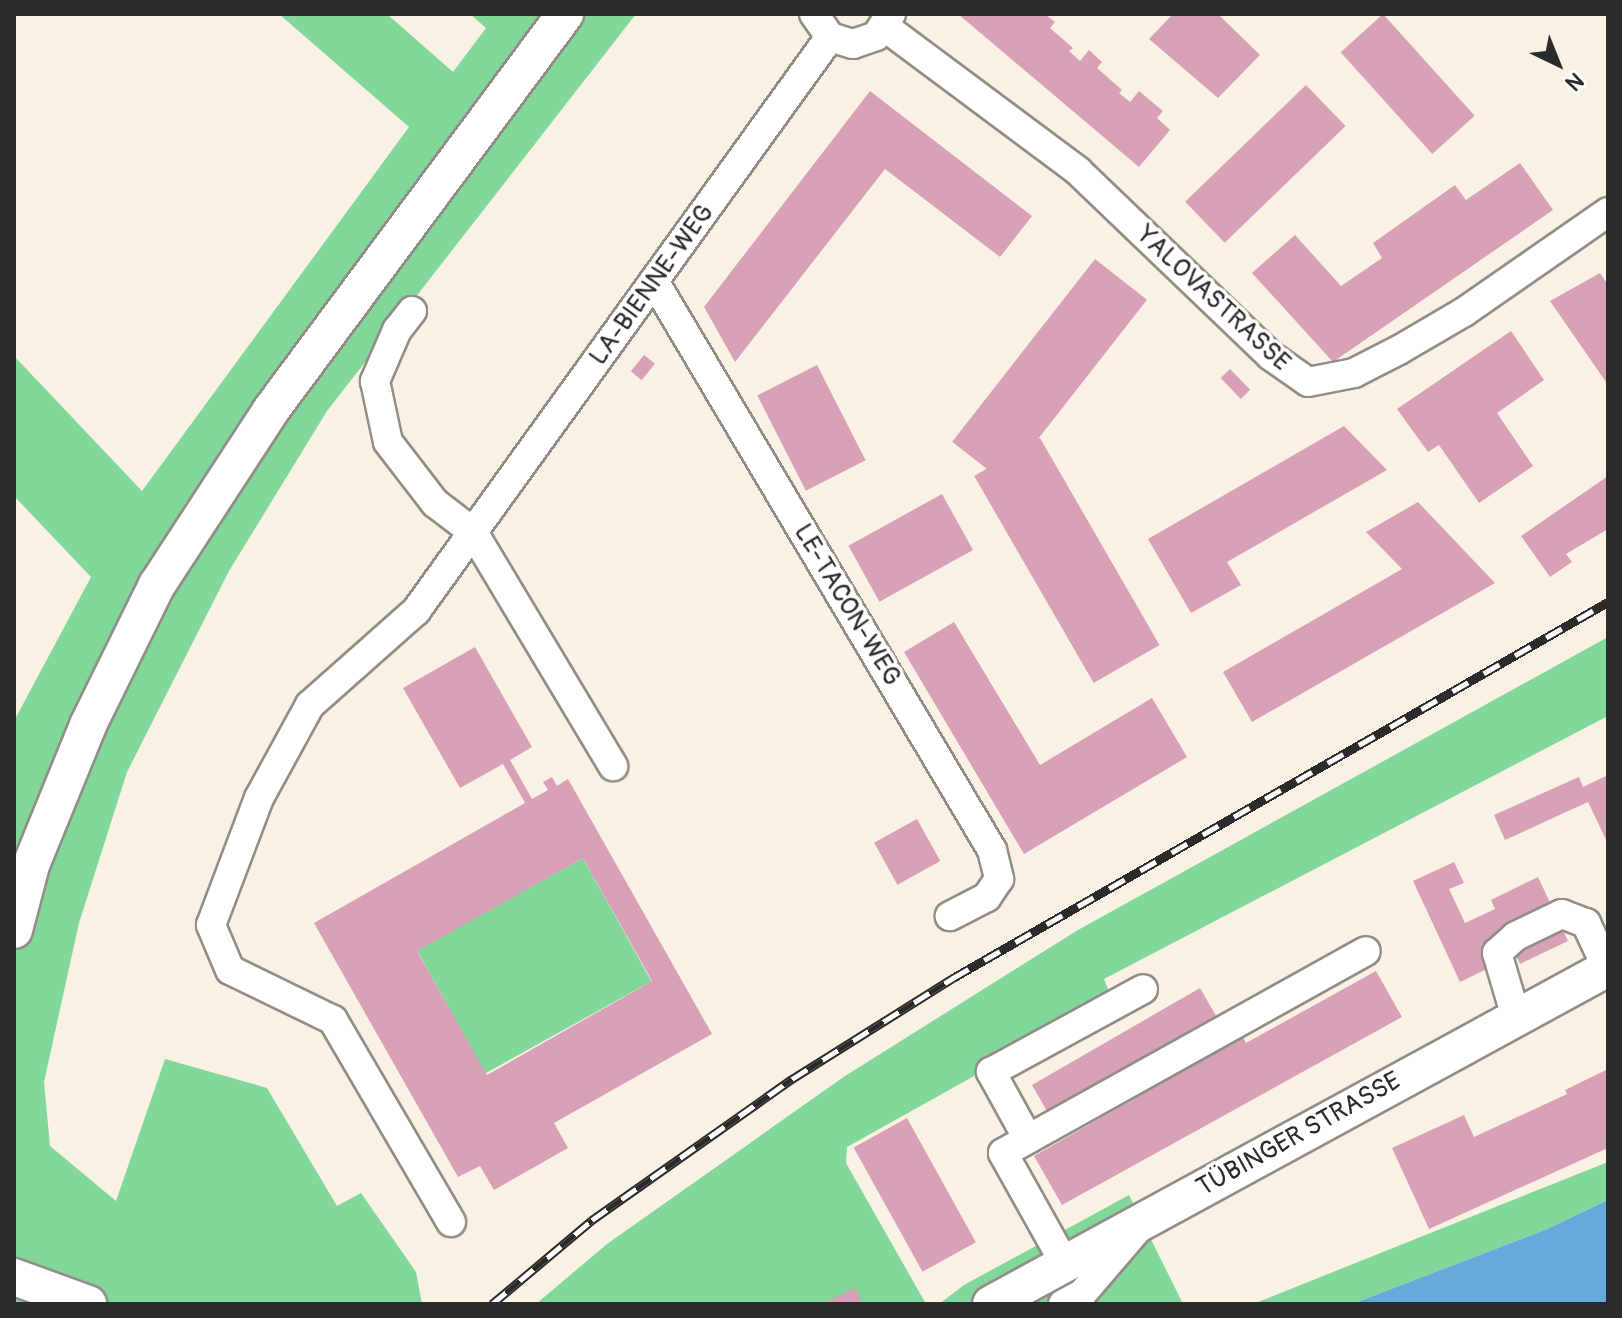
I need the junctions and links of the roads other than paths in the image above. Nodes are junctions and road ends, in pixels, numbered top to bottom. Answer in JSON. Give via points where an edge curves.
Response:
{"nodes":[{"id":1,"x":565,"y":14,"type":"edge"},
{"id":2,"x":814,"y":14,"type":"edge"},
{"id":3,"x":888,"y":20,"type":"edge"},
{"id":4,"x":830,"y":37,"type":"junction"},
{"id":5,"x":1608,"y":212,"type":"edge"},
{"id":6,"x":654,"y":281,"type":"junction"},
{"id":7,"x":412,"y":311,"type":"dead end"},
{"id":8,"x":473,"y":532,"type":"junction"},
{"id":9,"x":613,"y":766,"type":"dead end"},
{"id":10,"x":23,"y":864,"type":"edge"},
{"id":11,"x":950,"y":916,"type":"dead end"},
{"id":12,"x":14,"y":930,"type":"edge"},
{"id":13,"x":1366,"y":951,"type":"dead end"},
{"id":14,"x":1608,"y":968,"type":"edge"},
{"id":15,"x":1143,"y":989,"type":"dead end"},
{"id":16,"x":1516,"y":1017,"type":"junction"},
{"id":17,"x":1028,"y":1139,"type":"junction"},
{"id":18,"x":1147,"y":1218,"type":"junction"},
{"id":19,"x":451,"y":1222,"type":"dead end"},
{"id":20,"x":1065,"y":1264,"type":"junction"},
{"id":21,"x":14,"y":1277,"type":"edge"},
{"id":22,"x":88,"y":1304,"type":"edge"},
{"id":23,"x":991,"y":1304,"type":"edge"},
{"id":24,"x":1063,"y":1304,"type":"edge"}],
"edges":[{"from":1,"to":10,"type":"main road","via":[[271,410],[157,585]]},
{"from":2,"to":4,"type":"street"},
{"from":3,"to":4,"type":"street","via":[[853,44]]},
{"from":3,"to":5,"type":"street","name":"YALOVASTRASSE","via":[[1078,171],[1271,356],[1308,382],[1354,373],[1399,350],[1464,312]]},
{"from":4,"to":6,"type":"street","name":"LA-BIENNE-WEG"},
{"from":6,"to":8,"type":"street","name":"LA-BIENNE-WEG"},
{"from":6,"to":11,"type":"street","name":"LE-TACON-WEG","via":[[992,850],[999,879],[987,897]]},
{"from":7,"to":8,"type":"street","via":[[397,330],[375,381],[388,442],[435,503]]},
{"from":8,"to":9,"type":"street"},
{"from":8,"to":19,"type":"street","name":"LA-BIENNE-WEG","via":[[416,611],[310,705],[259,798],[211,925],[230,970],[333,1020]]},
{"from":10,"to":12,"type":"main road"},
{"from":13,"to":17,"type":"street"},
{"from":14,"to":16,"type":"main road","name":"TÜBINGER STRASSE"},
{"from":14,"to":16,"type":"street","via":[[1586,923],[1562,914],[1516,936],[1497,953]]},
{"from":15,"to":17,"type":"street","via":[[991,1072]]},
{"from":16,"to":18,"type":"main road","name":"TÜBINGER STRASSE"},
{"from":17,"to":20,"type":"street","via":[[1003,1153]]},
{"from":18,"to":20,"type":"main road","name":"TÜBINGER STRASSE"},
{"from":18,"to":24,"type":"street","via":[[1082,1294]]},
{"from":20,"to":23,"type":"main road","name":"TÜBINGER STRASSE"},
{"from":21,"to":22,"type":"main road"}]}
